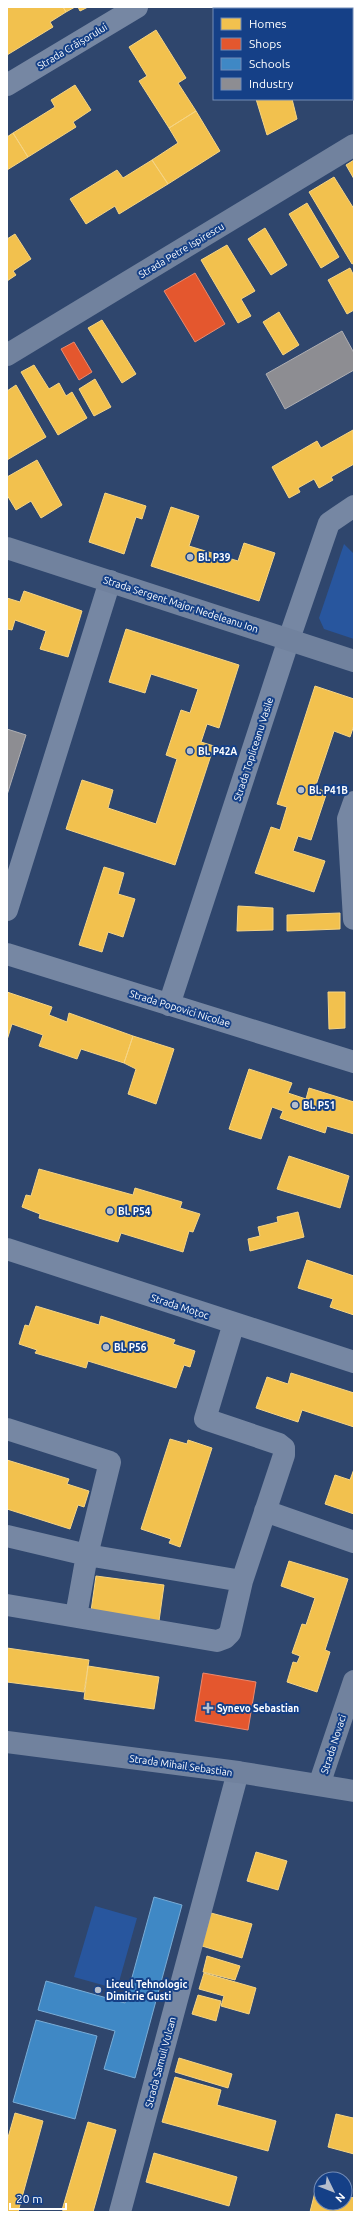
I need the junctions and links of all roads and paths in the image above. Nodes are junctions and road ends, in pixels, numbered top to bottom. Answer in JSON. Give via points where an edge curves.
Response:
{"nodes":[{"id":1,"x":137,"y":7,"type":"edge"},
{"id":2,"x":7,"y":85,"type":"edge"},
{"id":3,"x":354,"y":145,"type":"edge"},
{"id":4,"x":7,"y":355,"type":"edge"},
{"id":5,"x":354,"y":506,"type":"edge"},
{"id":6,"x":7,"y":548,"type":"edge"},
{"id":7,"x":110,"y":581,"type":"junction"},
{"id":8,"x":289,"y":639,"type":"junction"},
{"id":9,"x":354,"y":661,"type":"edge"},
{"id":10,"x":354,"y":802,"type":"edge"},
{"id":11,"x":7,"y":910,"type":"edge"},
{"id":12,"x":354,"y":919,"type":"edge"},
{"id":13,"x":7,"y":954,"type":"edge"},
{"id":14,"x":169,"y":1005,"type":"junction"},
{"id":15,"x":354,"y":1062,"type":"edge"},
{"id":16,"x":7,"y":1249,"type":"edge"},
{"id":17,"x":234,"y":1323,"type":"junction"},
{"id":18,"x":354,"y":1362,"type":"edge"},
{"id":19,"x":7,"y":1429,"type":"edge"},
{"id":20,"x":265,"y":1511,"type":"junction"},
{"id":21,"x":7,"y":1536,"type":"edge"},
{"id":22,"x":354,"y":1542,"type":"edge"},
{"id":23,"x":87,"y":1555,"type":"junction"},
{"id":24,"x":242,"y":1582,"type":"junction"},
{"id":25,"x":7,"y":1605,"type":"edge"},
{"id":26,"x":76,"y":1616,"type":"junction"},
{"id":27,"x":354,"y":1680,"type":"edge"},
{"id":28,"x":7,"y":1742,"type":"edge"},
{"id":29,"x":238,"y":1772,"type":"junction"},
{"id":30,"x":319,"y":1785,"type":"junction"},
{"id":31,"x":354,"y":1791,"type":"edge"},
{"id":32,"x":120,"y":2212,"type":"edge"}],
"edges":[{"from":1,"to":2,"type":"street","name":"Strada Crăișorului"},
{"from":3,"to":4,"type":"street","name":"Strada Petre Ispirescu"},
{"from":5,"to":8,"type":"street","name":"Strada Topliceanu Vasile","via":[[329,523]]},
{"from":6,"to":7,"type":"street","name":"Strada Sergent Major Nedeleanu Ion"},
{"from":7,"to":8,"type":"street","name":"Strada Sergent Major Nedeleanu Ion"},
{"from":7,"to":11,"type":"street"},
{"from":8,"to":9,"type":"street","name":"Strada Sergent Major Nedeleanu Ion"},
{"from":8,"to":14,"type":"street","name":"Strada Topliceanu Vasile"},
{"from":10,"to":12,"type":"street","via":[[348,819]]},
{"from":13,"to":14,"type":"street","name":"Strada Popovici Nicolae"},
{"from":14,"to":15,"type":"street","name":"Strada Popovici Nicolae"},
{"from":16,"to":17,"type":"street","name":"Strada Moțoc"},
{"from":17,"to":18,"type":"street","name":"Strada Moțoc"},
{"from":17,"to":20,"type":"street","via":[[205,1419],[279,1444],[284,1448],[284,1455]]},
{"from":19,"to":23,"type":"street","via":[[110,1462]]},
{"from":20,"to":22,"type":"street"},
{"from":20,"to":24,"type":"street"},
{"from":21,"to":23,"type":"street"},
{"from":23,"to":24,"type":"street"},
{"from":23,"to":26,"type":"street"},
{"from":24,"to":26,"type":"street","via":[[230,1633],[217,1641]]},
{"from":25,"to":26,"type":"street"},
{"from":27,"to":30,"type":"street","name":"Strada Novaci"},
{"from":28,"to":29,"type":"street","name":"Strada Mihail Sebastian"},
{"from":29,"to":30,"type":"street","name":"Strada Mihail Sebastian"},
{"from":29,"to":32,"type":"street","name":"Strada Samuil Vulcan"},
{"from":30,"to":31,"type":"street","name":"Strada Mihail Sebastian"}]}
